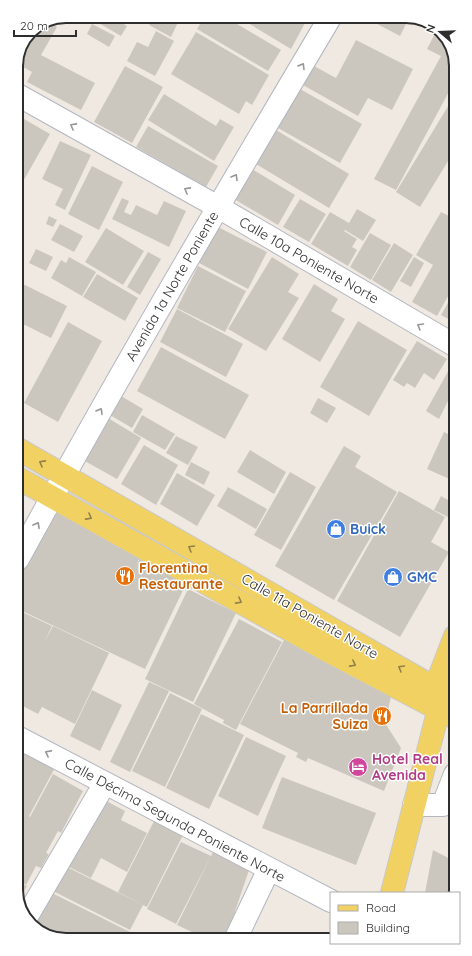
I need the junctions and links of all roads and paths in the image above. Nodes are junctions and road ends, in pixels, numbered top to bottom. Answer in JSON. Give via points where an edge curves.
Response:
{"nodes":[{"id":1,"x":327,"y":23,"type":"edge"},
{"id":2,"x":23,"y":98,"type":"edge"},
{"id":3,"x":218,"y":207,"type":"junction"},
{"id":4,"x":449,"y":343,"type":"edge"},
{"id":5,"x":23,"y":453,"type":"edge"},
{"id":6,"x":64,"y":475,"type":"junction"},
{"id":7,"x":23,"y":481,"type":"edge"},
{"id":8,"x":52,"y":497,"type":"junction"},
{"id":9,"x":23,"y":550,"type":"edge"},
{"id":10,"x":332,"y":628,"type":"junction"},
{"id":11,"x":322,"y":648,"type":"junction"},
{"id":12,"x":449,"y":681,"type":"edge"},
{"id":13,"x":446,"y":703,"type":"edge"},
{"id":14,"x":23,"y":740,"type":"edge"},
{"id":15,"x":104,"y":783,"type":"junction"},
{"id":16,"x":449,"y":791,"type":"edge"},
{"id":17,"x":414,"y":805,"type":"junction"},
{"id":18,"x":269,"y":869,"type":"junction"},
{"id":19,"x":392,"y":892,"type":"edge"},
{"id":20,"x":330,"y":900,"type":"edge"},
{"id":21,"x":29,"y":912,"type":"edge"},
{"id":22,"x":238,"y":933,"type":"edge"}],
"edges":[{"from":3,"to":1,"type":"street","name":"Avenida 1a Norte Poniente","one_way":true},
{"from":3,"to":2,"type":"street","name":"Calle 10a Poniente Norte","one_way":true},
{"from":4,"to":3,"type":"street","name":"Calle 10a Poniente Norte","one_way":true},
{"from":6,"to":3,"type":"street","name":"Avenida 1a Norte Poniente","one_way":true},
{"from":6,"to":5,"type":"main road","name":"Calle 11a Poniente Norte","one_way":true},
{"from":6,"to":8,"type":"street","name":"Avenida 1a Norte Poniente"},
{"from":10,"to":6,"type":"main road","name":"Calle 11a Poniente Norte","one_way":true},
{"from":7,"to":8,"type":"main road","name":"Calle 11a Poniente Norte"},
{"from":9,"to":8,"type":"street","name":"Avenida 1a Norte Poniente","one_way":true},
{"from":8,"to":11,"type":"main road","name":"Calle 11a Poniente Norte","one_way":true},
{"from":10,"to":11,"type":"main road"},
{"from":13,"to":10,"type":"main road","name":"Calle 11a Poniente Norte","one_way":true},
{"from":11,"to":13,"type":"main road","name":"Calle 11a Poniente Norte","one_way":true},
{"from":12,"to":13,"type":"main road"},
{"from":13,"to":17,"type":"main road"},
{"from":15,"to":14,"type":"street","name":"Calle Décima Segunda Poniente Norte","one_way":true},
{"from":15,"to":18,"type":"street","name":"Calle Décima Segunda Poniente Norte"},
{"from":15,"to":21,"type":"street"},
{"from":16,"to":17,"type":"street","via":[[443,805]]},
{"from":17,"to":19,"type":"main road"},
{"from":18,"to":20,"type":"street","name":"Calle Décima Segunda Poniente Norte"},
{"from":18,"to":22,"type":"street"}]}
